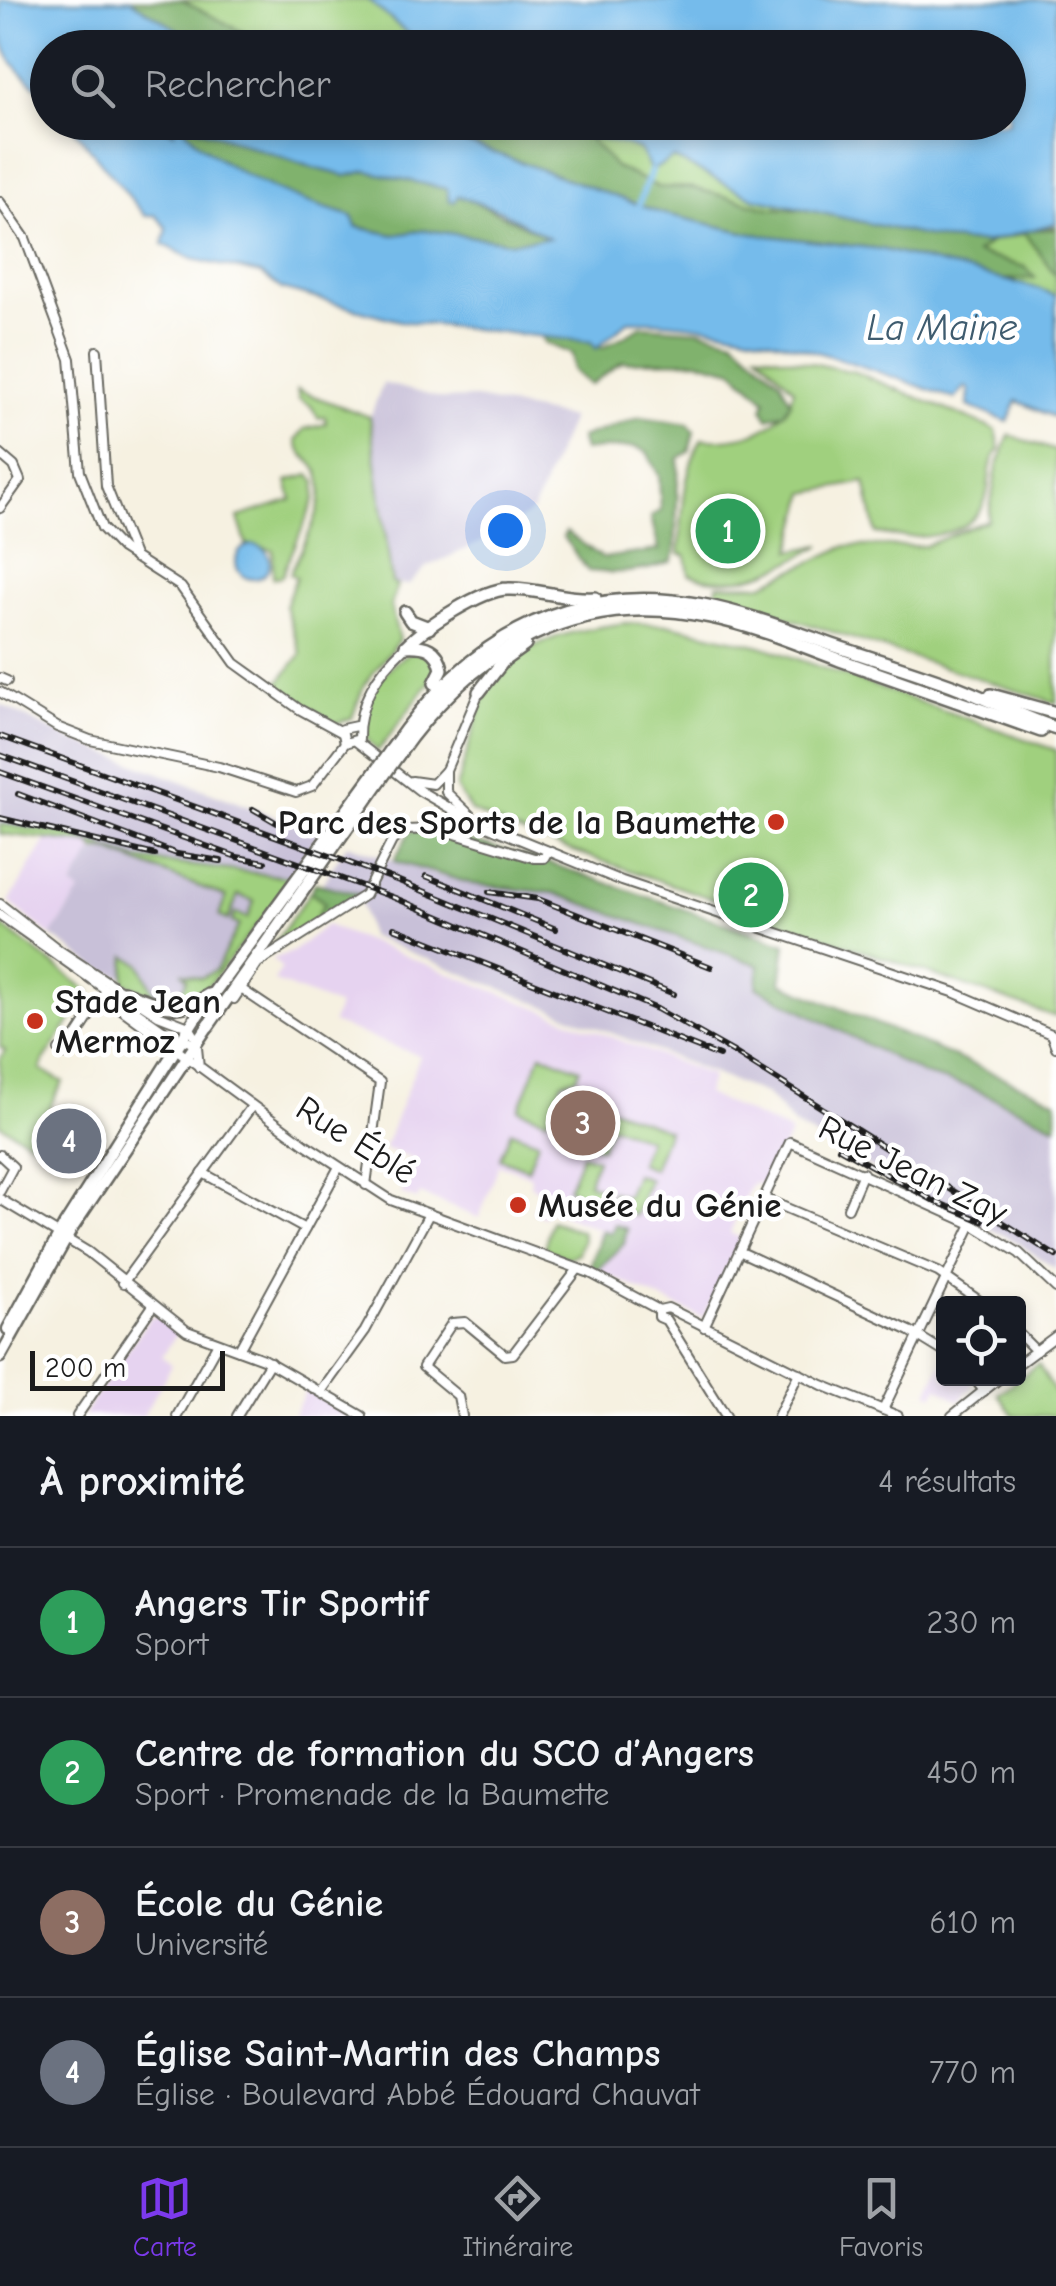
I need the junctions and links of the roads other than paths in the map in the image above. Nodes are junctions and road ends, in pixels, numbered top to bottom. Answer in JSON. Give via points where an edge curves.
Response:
{"nodes":[{"id":1,"x":0,"y":202,"type":"edge"},
{"id":2,"x":97,"y":351,"type":"dead end"},
{"id":3,"x":0,"y":454,"type":"edge"},
{"id":4,"x":0,"y":508,"type":"edge"},
{"id":5,"x":130,"y":540,"type":"junction"},
{"id":6,"x":124,"y":550,"type":"junction"},
{"id":7,"x":135,"y":558,"type":"junction"},
{"id":8,"x":608,"y":602,"type":"junction"},
{"id":9,"x":405,"y":612,"type":"dead end"},
{"id":10,"x":429,"y":628,"type":"junction"},
{"id":11,"x":544,"y":630,"type":"junction"},
{"id":12,"x":406,"y":646,"type":"junction"},
{"id":13,"x":958,"y":688,"type":"junction"},
{"id":14,"x":0,"y":692,"type":"edge"},
{"id":15,"x":479,"y":692,"type":"joint"},
{"id":16,"x":430,"y":695,"type":"junction"},
{"id":17,"x":1056,"y":713,"type":"edge"},
{"id":18,"x":356,"y":726,"type":"junction"},
{"id":19,"x":1056,"y":728,"type":"edge"},
{"id":20,"x":341,"y":732,"type":"junction"},
{"id":21,"x":1056,"y":736,"type":"edge"},
{"id":22,"x":422,"y":737,"type":"dead end"},
{"id":23,"x":408,"y":741,"type":"junction"},
{"id":24,"x":357,"y":742,"type":"junction"},
{"id":25,"x":345,"y":743,"type":"junction"},
{"id":26,"x":394,"y":752,"type":"junction"},
{"id":27,"x":446,"y":770,"type":"junction"},
{"id":28,"x":377,"y":776,"type":"junction"},
{"id":29,"x":446,"y":789,"type":"junction"},
{"id":30,"x":434,"y":790,"type":"junction"},
{"id":31,"x":473,"y":818,"type":"junction"},
{"id":32,"x":548,"y":851,"type":"junction"},
{"id":33,"x":0,"y":904,"type":"edge"},
{"id":34,"x":0,"y":915,"type":"edge"},
{"id":35,"x":219,"y":987,"type":"junction"},
{"id":36,"x":241,"y":989,"type":"junction"},
{"id":37,"x":105,"y":992,"type":"junction"},
{"id":38,"x":123,"y":992,"type":"junction"},
{"id":39,"x":190,"y":1023,"type":"junction"},
{"id":40,"x":208,"y":1026,"type":"junction"},
{"id":41,"x":1053,"y":1032,"type":"edge"},
{"id":42,"x":196,"y":1044,"type":"junction"},
{"id":43,"x":177,"y":1046,"type":"junction"},
{"id":44,"x":1056,"y":1047,"type":"edge"},
{"id":45,"x":59,"y":1050,"type":"dead end"},
{"id":46,"x":186,"y":1058,"type":"junction"},
{"id":47,"x":199,"y":1067,"type":"junction"},
{"id":48,"x":173,"y":1068,"type":"junction"},
{"id":49,"x":252,"y":1106,"type":"junction"},
{"id":50,"x":0,"y":1156,"type":"edge"},
{"id":51,"x":338,"y":1167,"type":"junction"},
{"id":52,"x":203,"y":1173,"type":"junction"},
{"id":53,"x":863,"y":1173,"type":"junction"},
{"id":54,"x":366,"y":1185,"type":"junction"},
{"id":55,"x":0,"y":1191,"type":"edge"},
{"id":56,"x":0,"y":1199,"type":"edge"},
{"id":57,"x":765,"y":1199,"type":"junction"},
{"id":58,"x":848,"y":1208,"type":"dead end"},
{"id":59,"x":429,"y":1214,"type":"junction"},
{"id":60,"x":972,"y":1224,"type":"junction"},
{"id":61,"x":305,"y":1229,"type":"junction"},
{"id":62,"x":63,"y":1236,"type":"junction"},
{"id":63,"x":741,"y":1252,"type":"junction"},
{"id":64,"x":578,"y":1269,"type":"junction"},
{"id":65,"x":946,"y":1276,"type":"junction"},
{"id":66,"x":123,"y":1283,"type":"junction"},
{"id":67,"x":1056,"y":1288,"type":"edge"},
{"id":68,"x":973,"y":1296,"type":"edge"},
{"id":69,"x":152,"y":1307,"type":"junction"},
{"id":70,"x":664,"y":1310,"type":"junction"},
{"id":71,"x":704,"y":1326,"type":"junction"},
{"id":72,"x":918,"y":1336,"type":"junction"},
{"id":73,"x":1056,"y":1336,"type":"edge"},
{"id":74,"x":1026,"y":1341,"type":"edge"},
{"id":75,"x":0,"y":1343,"type":"edge"},
{"id":76,"x":218,"y":1343,"type":"junction"},
{"id":77,"x":936,"y":1347,"type":"edge"},
{"id":78,"x":239,"y":1350,"type":"junction"},
{"id":79,"x":1036,"y":1351,"type":"junction"},
{"id":80,"x":0,"y":1357,"type":"edge"},
{"id":81,"x":1026,"y":1358,"type":"edge"},
{"id":82,"x":270,"y":1362,"type":"junction"},
{"id":83,"x":798,"y":1373,"type":"junction"},
{"id":84,"x":980,"y":1386,"type":"edge"},
{"id":85,"x":990,"y":1386,"type":"edge"},
{"id":86,"x":322,"y":1389,"type":"junction"},
{"id":87,"x":984,"y":1391,"type":"junction"},
{"id":88,"x":864,"y":1404,"type":"junction"},
{"id":89,"x":882,"y":1410,"type":"junction"},
{"id":90,"x":78,"y":1416,"type":"edge"},
{"id":91,"x":177,"y":1416,"type":"edge"},
{"id":92,"x":237,"y":1416,"type":"edge"},
{"id":93,"x":362,"y":1416,"type":"edge"},
{"id":94,"x":462,"y":1416,"type":"edge"},
{"id":95,"x":726,"y":1416,"type":"edge"},
{"id":96,"x":778,"y":1416,"type":"edge"},
{"id":97,"x":858,"y":1416,"type":"edge"},
{"id":98,"x":898,"y":1416,"type":"edge"},
{"id":99,"x":952,"y":1416,"type":"edge"}],
"edges":[{"from":1,"to":6,"type":"street","via":[[25,238],[70,359],[85,492],[102,528]]},
{"from":2,"to":5,"type":"street","via":[[106,486]]},
{"from":3,"to":4,"type":"street","via":[[20,480]]},
{"from":5,"to":6,"type":"street"},
{"from":5,"to":7,"type":"street"},
{"from":6,"to":7,"type":"street"},
{"from":7,"to":20,"type":"street","via":[[188,594],[236,662]]},
{"from":8,"to":10,"type":"highway","via":[[508,588],[489,592]]},
{"from":8,"to":13,"type":"highway","via":[[671,601],[723,610]]},
{"from":8,"to":16,"type":"highway","via":[[508,635]]},
{"from":9,"to":10,"type":"highway"},
{"from":10,"to":12,"type":"highway"},
{"from":11,"to":15,"type":"highway","via":[[504,660]]},
{"from":11,"to":21,"type":"highway","via":[[612,611],[708,616]]},
{"from":11,"to":23,"type":"highway","via":[[460,680]]},
{"from":12,"to":16,"type":"highway","via":[[438,654],[442,670]]},
{"from":12,"to":18,"type":"street","via":[[375,681]]},
{"from":13,"to":17,"type":"highway"},
{"from":13,"to":19,"type":"highway"},
{"from":14,"to":25,"type":"street","via":[[90,740],[218,767],[296,792],[312,786]]},
{"from":15,"to":27,"type":"street"},
{"from":16,"to":26,"type":"highway"},
{"from":18,"to":20,"type":"street"},
{"from":18,"to":24,"type":"street"},
{"from":20,"to":25,"type":"street"},
{"from":22,"to":23,"type":"highway"},
{"from":23,"to":26,"type":"highway"},
{"from":24,"to":25,"type":"street"},
{"from":24,"to":30,"type":"street"},
{"from":26,"to":28,"type":"highway","bridge":true},
{"from":27,"to":29,"type":"street"},
{"from":27,"to":30,"type":"street"},
{"from":28,"to":35,"type":"highway"},
{"from":28,"to":40,"type":"highway"},
{"from":29,"to":30,"type":"street"},
{"from":29,"to":30,"type":"street"},
{"from":29,"to":31,"type":"street"},
{"from":30,"to":31,"type":"street"},
{"from":31,"to":32,"type":"street"},
{"from":32,"to":36,"type":"street","via":[[534,858],[439,829],[404,830],[392,840],[365,896],[258,963]]},
{"from":32,"to":41,"type":"street"},
{"from":33,"to":38,"type":"street"},
{"from":34,"to":37,"type":"street","name":"Rue Éblé"},
{"from":35,"to":38,"type":"highway","via":[[173,1010]]},
{"from":35,"to":39,"type":"highway"},
{"from":36,"to":40,"type":"street"},
{"from":36,"to":54,"type":"street","via":[[380,1082]]},
{"from":37,"to":43,"type":"street","name":"Rue Éblé"},
{"from":37,"to":45,"type":"street","via":[[65,1054]]},
{"from":38,"to":39,"type":"street","via":[[158,1016]]},
{"from":39,"to":42,"type":"street"},
{"from":39,"to":43,"type":"main road"},
{"from":40,"to":42,"type":"main road"},
{"from":41,"to":44,"type":"street"},
{"from":42,"to":43,"type":"street"},
{"from":42,"to":46,"type":"main road"},
{"from":42,"to":47,"type":"street"},
{"from":43,"to":46,"type":"street","name":"Rue Éblé"},
{"from":43,"to":48,"type":"main road"},
{"from":46,"to":47,"type":"street","name":"Rue Éblé"},
{"from":46,"to":48,"type":"main road"},
{"from":47,"to":49,"type":"street","name":"Rue Éblé"},
{"from":48,"to":62,"type":"main road"},
{"from":49,"to":51,"type":"street","name":"Rue Éblé"},
{"from":49,"to":52,"type":"street"},
{"from":50,"to":55,"type":"street","via":[[13,1167]]},
{"from":51,"to":54,"type":"street","name":"Rue Éblé"},
{"from":51,"to":61,"type":"street"},
{"from":52,"to":61,"type":"street"},
{"from":52,"to":66,"type":"street"},
{"from":53,"to":57,"type":"street","name":"Rue Jean Zay","via":[[790,1142]]},
{"from":53,"to":58,"type":"street"},
{"from":53,"to":60,"type":"street","name":"Rue Jean Zay"},
{"from":54,"to":59,"type":"street","name":"Rue Éblé"},
{"from":56,"to":62,"type":"street"},
{"from":57,"to":63,"type":"street"},
{"from":57,"to":65,"type":"street"},
{"from":59,"to":64,"type":"street","name":"Rue Éblé"},
{"from":59,"to":86,"type":"street","via":[[365,1331]]},
{"from":60,"to":65,"type":"street"},
{"from":60,"to":67,"type":"street","name":"Rue Jean Zay","via":[[1019,1253]]},
{"from":61,"to":78,"type":"street"},
{"from":62,"to":66,"type":"street"},
{"from":62,"to":75,"type":"main road"},
{"from":62,"to":80,"type":"main road"},
{"from":63,"to":71,"type":"street"},
{"from":63,"to":72,"type":"street"},
{"from":64,"to":70,"type":"street","name":"Rue Éblé"},
{"from":64,"to":94,"type":"street","via":[[513,1354],[464,1322],[452,1323],[423,1367],[458,1396]]},
{"from":65,"to":68,"type":"street"},
{"from":65,"to":72,"type":"street"},
{"from":66,"to":69,"type":"street"},
{"from":69,"to":76,"type":"street"},
{"from":69,"to":90,"type":"street"},
{"from":70,"to":71,"type":"street","name":"Rue Éblé"},
{"from":70,"to":95,"type":"street","via":[[659,1318]]},
{"from":71,"to":83,"type":"street","name":"Rue Éblé"},
{"from":72,"to":77,"type":"street"},
{"from":72,"to":89,"type":"street"},
{"from":73,"to":79,"type":"street"},
{"from":74,"to":79,"type":"street"},
{"from":76,"to":78,"type":"street"},
{"from":76,"to":91,"type":"street"},
{"from":78,"to":82,"type":"street"},
{"from":79,"to":81,"type":"street"},
{"from":82,"to":86,"type":"street"},
{"from":82,"to":92,"type":"street"},
{"from":83,"to":88,"type":"street","name":"Rue Éblé"},
{"from":83,"to":96,"type":"street"},
{"from":84,"to":87,"type":"street"},
{"from":85,"to":87,"type":"street"},
{"from":86,"to":93,"type":"street"},
{"from":87,"to":99,"type":"street"},
{"from":88,"to":89,"type":"street","name":"Rue Éblé"},
{"from":88,"to":97,"type":"street"},
{"from":89,"to":98,"type":"street","name":"Rue Éblé"}]}
